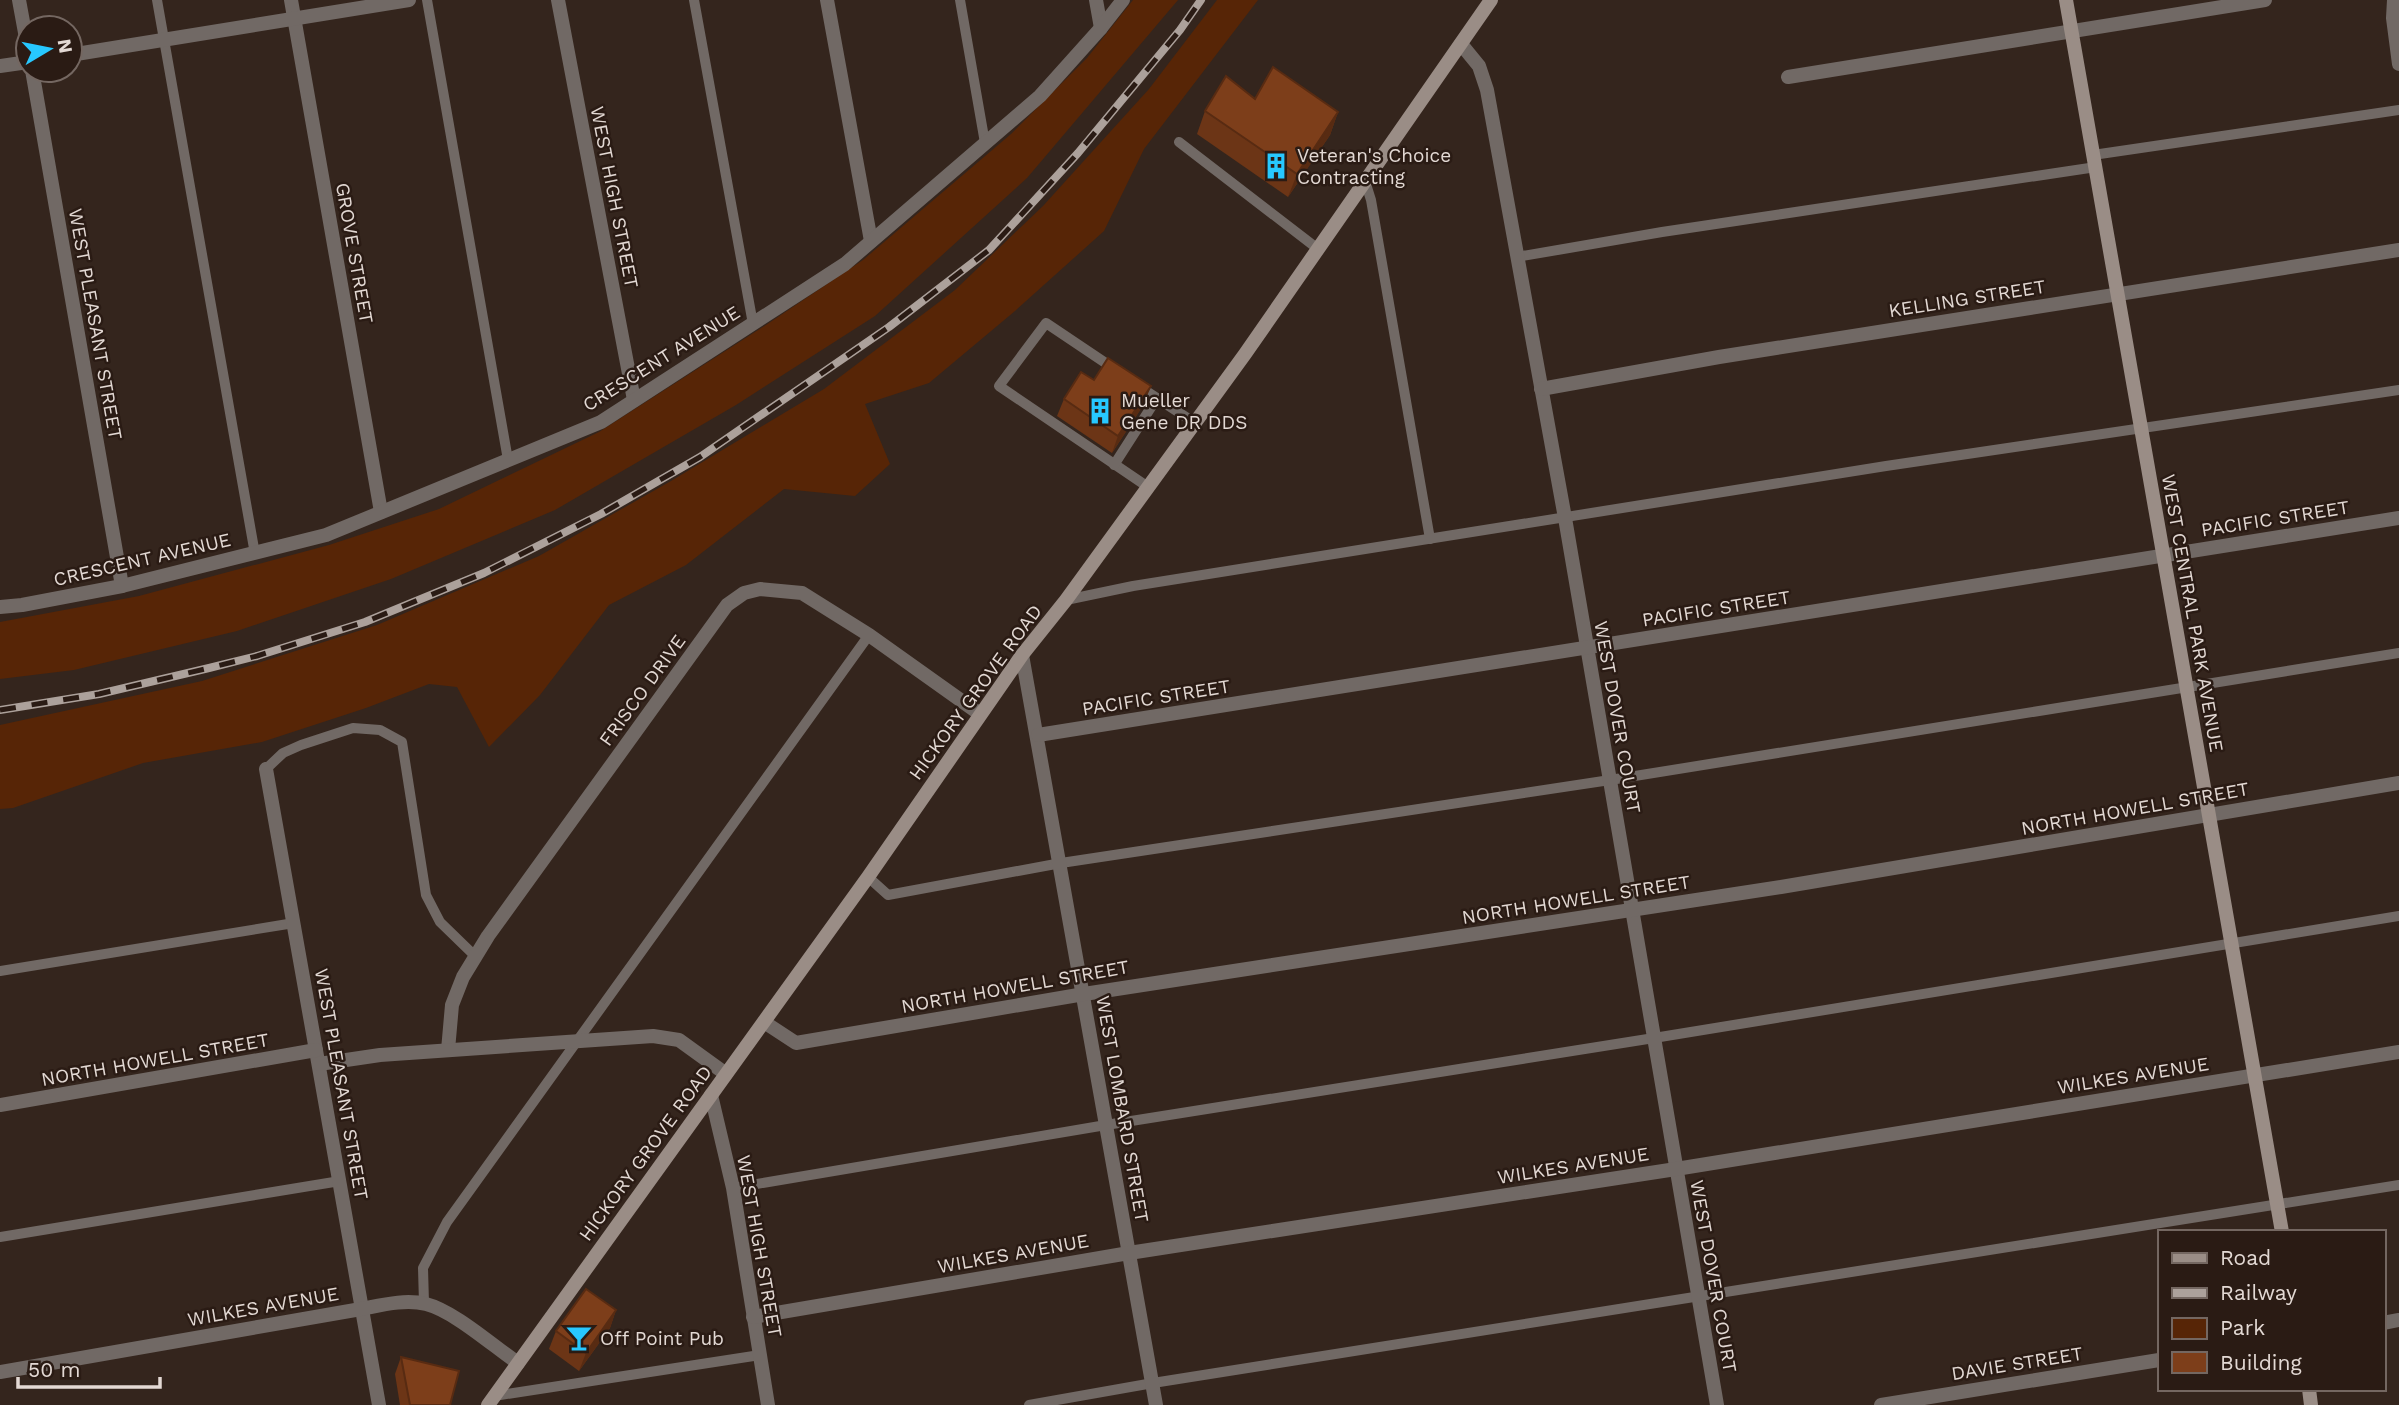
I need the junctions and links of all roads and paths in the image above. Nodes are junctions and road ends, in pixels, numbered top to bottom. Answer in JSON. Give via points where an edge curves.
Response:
{"nodes":[{"id":1,"x":157,"y":0,"type":"edge"},
{"id":2,"x":291,"y":0,"type":"edge"},
{"id":3,"x":409,"y":0,"type":"edge"},
{"id":4,"x":427,"y":0,"type":"edge"},
{"id":5,"x":558,"y":0,"type":"edge"},
{"id":6,"x":694,"y":0,"type":"edge"},
{"id":7,"x":827,"y":0,"type":"edge"},
{"id":8,"x":960,"y":0,"type":"edge"},
{"id":9,"x":1096,"y":0,"type":"edge"},
{"id":10,"x":1123,"y":0,"type":"edge"},
{"id":11,"x":1491,"y":0,"type":"edge"},
{"id":12,"x":2066,"y":0,"type":"edge"},
{"id":13,"x":2265,"y":0,"type":"edge"},
{"id":14,"x":2394,"y":0,"type":"edge"},
{"id":15,"x":294,"y":19,"type":"junction"},
{"id":16,"x":1101,"y":28,"type":"junction"},
{"id":17,"x":2071,"y":31,"type":"junction"},
{"id":18,"x":164,"y":40,"type":"junction"},
{"id":19,"x":1461,"y":44,"type":"junction"},
{"id":20,"x":84,"y":53,"type":"edge"},
{"id":21,"x":2399,"y":64,"type":"edge"},
{"id":22,"x":1788,"y":77,"type":"dead end"},
{"id":23,"x":34,"y":84,"type":"edge"},
{"id":24,"x":2399,"y":110,"type":"edge"},
{"id":25,"x":1179,"y":142,"type":"dead end"},
{"id":26,"x":985,"y":143,"type":"junction"},
{"id":27,"x":2094,"y":161,"type":"junction"},
{"id":28,"x":1365,"y":181,"type":"junction"},
{"id":29,"x":871,"y":241,"type":"junction"},
{"id":30,"x":1318,"y":249,"type":"junction"},
{"id":31,"x":2399,"y":250,"type":"edge"},
{"id":32,"x":1517,"y":257,"type":"junction"},
{"id":33,"x":2118,"y":294,"type":"junction"},
{"id":34,"x":753,"y":324,"type":"junction"},
{"id":35,"x":1124,"y":376,"type":"edge"},
{"id":36,"x":1135,"y":383,"type":"edge"},
{"id":37,"x":1541,"y":388,"type":"junction"},
{"id":38,"x":2399,"y":390,"type":"edge"},
{"id":39,"x":1157,"y":398,"type":"junction"},
{"id":40,"x":634,"y":400,"type":"junction"},
{"id":41,"x":1195,"y":423,"type":"junction"},
{"id":42,"x":2141,"y":429,"type":"junction"},
{"id":43,"x":508,"y":460,"type":"junction"},
{"id":44,"x":1114,"y":465,"type":"junction"},
{"id":45,"x":1148,"y":487,"type":"junction"},
{"id":46,"x":381,"y":512,"type":"junction"},
{"id":47,"x":1565,"y":518,"type":"junction"},
{"id":48,"x":2399,"y":518,"type":"edge"},
{"id":49,"x":1430,"y":540,"type":"junction"},
{"id":50,"x":255,"y":554,"type":"junction"},
{"id":51,"x":2163,"y":556,"type":"junction"},
{"id":52,"x":122,"y":586,"type":"junction"},
{"id":53,"x":1066,"y":600,"type":"junction"},
{"id":54,"x":0,"y":607,"type":"edge"},
{"id":55,"x":869,"y":635,"type":"junction"},
{"id":56,"x":1587,"y":648,"type":"junction"},
{"id":57,"x":2399,"y":653,"type":"edge"},
{"id":58,"x":1022,"y":654,"type":"junction"},
{"id":59,"x":2187,"y":687,"type":"junction"},
{"id":60,"x":980,"y":714,"type":"junction"},
{"id":61,"x":1038,"y":736,"type":"junction"},
{"id":62,"x":266,"y":769,"type":"joint"},
{"id":63,"x":1609,"y":780,"type":"junction"},
{"id":64,"x":2399,"y":783,"type":"edge"},
{"id":65,"x":2209,"y":815,"type":"junction"},
{"id":66,"x":1061,"y":863,"type":"junction"},
{"id":67,"x":868,"y":877,"type":"junction"},
{"id":68,"x":1632,"y":909,"type":"junction"},
{"id":69,"x":2399,"y":916,"type":"edge"},
{"id":70,"x":294,"y":923,"type":"junction"},
{"id":71,"x":2231,"y":943,"type":"junction"},
{"id":72,"x":475,"y":956,"type":"junction"},
{"id":73,"x":0,"y":971,"type":"edge"},
{"id":74,"x":1084,"y":994,"type":"junction"},
{"id":75,"x":764,"y":1022,"type":"junction"},
{"id":76,"x":1654,"y":1038,"type":"junction"},
{"id":77,"x":577,"y":1041,"type":"junction"},
{"id":78,"x":448,"y":1050,"type":"junction"},
{"id":79,"x":2399,"y":1052,"type":"edge"},
{"id":80,"x":317,"y":1057,"type":"junction"},
{"id":81,"x":726,"y":1074,"type":"junction"},
{"id":82,"x":2254,"y":1075,"type":"junction"},
{"id":83,"x":711,"y":1094,"type":"junction"},
{"id":84,"x":0,"y":1105,"type":"edge"},
{"id":85,"x":1106,"y":1125,"type":"junction"},
{"id":86,"x":1676,"y":1169,"type":"junction"},
{"id":87,"x":340,"y":1181,"type":"junction"},
{"id":88,"x":2399,"y":1185,"type":"edge"},
{"id":89,"x":733,"y":1188,"type":"junction"},
{"id":90,"x":2277,"y":1204,"type":"junction"},
{"id":91,"x":2282,"y":1230,"type":"edge"},
{"id":92,"x":0,"y":1237,"type":"edge"},
{"id":93,"x":1129,"y":1253,"type":"junction"},
{"id":94,"x":1698,"y":1298,"type":"junction"},
{"id":95,"x":424,"y":1303,"type":"junction"},
{"id":96,"x":361,"y":1308,"type":"junction"},
{"id":97,"x":753,"y":1317,"type":"junction"},
{"id":98,"x":760,"y":1355,"type":"junction"},
{"id":99,"x":2158,"y":1360,"type":"edge"},
{"id":100,"x":518,"y":1363,"type":"junction"},
{"id":101,"x":0,"y":1373,"type":"edge"},
{"id":102,"x":1153,"y":1383,"type":"junction"},
{"id":103,"x":491,"y":1400,"type":"edge"},
{"id":104,"x":379,"y":1405,"type":"edge"},
{"id":105,"x":768,"y":1405,"type":"edge"},
{"id":106,"x":1029,"y":1405,"type":"edge"},
{"id":107,"x":1156,"y":1405,"type":"edge"},
{"id":108,"x":1717,"y":1405,"type":"edge"},
{"id":109,"x":1881,"y":1405,"type":"edge"}],
"edges":[{"from":1,"to":18,"type":"lane"},
{"from":2,"to":15,"type":"street","name":"GROVE STREET"},
{"from":3,"to":15,"type":"street"},
{"from":4,"to":43,"type":"lane"},
{"from":5,"to":40,"type":"street","name":"WEST HIGH STREET"},
{"from":6,"to":34,"type":"lane"},
{"from":7,"to":29,"type":"street"},
{"from":8,"to":26,"type":"lane"},
{"from":9,"to":16,"type":"street"},
{"from":10,"to":16,"type":"street","name":"CRESCENT AVENUE"},
{"from":11,"to":19,"type":"main road","name":"HICKORY GROVE ROAD"},
{"from":12,"to":17,"type":"main road","name":"WEST CENTRAL PARK AVENUE"},
{"from":13,"to":17,"type":"street"},
{"from":14,"to":21,"type":"street"},
{"from":15,"to":18,"type":"street"},
{"from":15,"to":46,"type":"street","name":"GROVE STREET"},
{"from":16,"to":26,"type":"street","name":"CRESCENT AVENUE","via":[[1040,96]]},
{"from":17,"to":22,"type":"street"},
{"from":17,"to":27,"type":"main road","name":"WEST CENTRAL PARK AVENUE"},
{"from":18,"to":20,"type":"street"},
{"from":18,"to":50,"type":"lane"},
{"from":19,"to":28,"type":"main road","name":"HICKORY GROVE ROAD"},
{"from":19,"to":32,"type":"street","name":"WEST DOVER COURT","via":[[1479,66],[1487,90]]},
{"from":23,"to":52,"type":"street","name":"WEST PLEASANT STREET"},
{"from":24,"to":27,"type":"lane"},
{"from":25,"to":30,"type":"lane"},
{"from":26,"to":29,"type":"street","name":"CRESCENT AVENUE"},
{"from":27,"to":32,"type":"lane"},
{"from":27,"to":33,"type":"main road","name":"WEST CENTRAL PARK AVENUE"},
{"from":28,"to":30,"type":"main road","name":"HICKORY GROVE ROAD"},
{"from":28,"to":49,"type":"lane"},
{"from":29,"to":34,"type":"street","name":"CRESCENT AVENUE","via":[[845,264]]},
{"from":30,"to":41,"type":"main road","name":"HICKORY GROVE ROAD"},
{"from":31,"to":33,"type":"street","name":"KELLING STREET"},
{"from":32,"to":37,"type":"street","name":"WEST DOVER COURT"},
{"from":33,"to":37,"type":"street","name":"KELLING STREET"},
{"from":33,"to":42,"type":"main road","name":"WEST CENTRAL PARK AVENUE"},
{"from":34,"to":40,"type":"street","name":"CRESCENT AVENUE"},
{"from":35,"to":44,"type":"lane","via":[[1046,323],[999,386]]},
{"from":36,"to":39,"type":"lane"},
{"from":37,"to":47,"type":"street","name":"WEST DOVER COURT"},
{"from":38,"to":42,"type":"lane"},
{"from":39,"to":41,"type":"lane"},
{"from":39,"to":44,"type":"lane"},
{"from":40,"to":43,"type":"street","name":"CRESCENT AVENUE","via":[[601,422]]},
{"from":41,"to":45,"type":"main road","name":"HICKORY GROVE ROAD"},
{"from":42,"to":47,"type":"lane"},
{"from":42,"to":51,"type":"main road","name":"WEST CENTRAL PARK AVENUE"},
{"from":43,"to":46,"type":"street","name":"CRESCENT AVENUE"},
{"from":44,"to":45,"type":"lane"},
{"from":45,"to":53,"type":"main road","name":"HICKORY GROVE ROAD"},
{"from":46,"to":50,"type":"street","name":"CRESCENT AVENUE"},
{"from":47,"to":49,"type":"lane"},
{"from":47,"to":56,"type":"street","name":"WEST DOVER COURT"},
{"from":48,"to":51,"type":"street","name":"PACIFIC STREET"},
{"from":49,"to":53,"type":"lane"},
{"from":50,"to":52,"type":"street","name":"CRESCENT AVENUE"},
{"from":51,"to":56,"type":"street","name":"PACIFIC STREET"},
{"from":51,"to":59,"type":"main road","name":"WEST CENTRAL PARK AVENUE"},
{"from":52,"to":54,"type":"street","name":"CRESCENT AVENUE"},
{"from":53,"to":58,"type":"main road","name":"HICKORY GROVE ROAD"},
{"from":55,"to":60,"type":"street","name":"FRISCO DRIVE"},
{"from":55,"to":72,"type":"street","name":"FRISCO DRIVE","via":[[802,593],[760,589],[727,605]]},
{"from":55,"to":77,"type":"lane"},
{"from":56,"to":61,"type":"street","name":"PACIFIC STREET"},
{"from":56,"to":63,"type":"street","name":"WEST DOVER COURT"},
{"from":57,"to":59,"type":"lane"},
{"from":58,"to":60,"type":"main road","name":"HICKORY GROVE ROAD"},
{"from":58,"to":61,"type":"street","name":"WEST LOMBARD STREET"},
{"from":59,"to":63,"type":"lane"},
{"from":59,"to":65,"type":"main road","name":"WEST CENTRAL PARK AVENUE"},
{"from":60,"to":67,"type":"main road","name":"HICKORY GROVE ROAD"},
{"from":61,"to":66,"type":"street","name":"WEST LOMBARD STREET"},
{"from":62,"to":70,"type":"street","name":"WEST PLEASANT STREET"},
{"from":62,"to":72,"type":"lane","via":[[283,753],[353,729],[380,730],[401,742],[426,895],[440,922]]},
{"from":63,"to":66,"type":"lane"},
{"from":63,"to":68,"type":"street","name":"WEST DOVER COURT"},
{"from":64,"to":65,"type":"street","name":"NORTH HOWELL STREET"},
{"from":65,"to":68,"type":"street","name":"NORTH HOWELL STREET"},
{"from":65,"to":71,"type":"main road","name":"WEST CENTRAL PARK AVENUE"},
{"from":66,"to":67,"type":"lane","via":[[888,895]]},
{"from":66,"to":74,"type":"street","name":"WEST LOMBARD STREET"},
{"from":67,"to":75,"type":"main road","name":"HICKORY GROVE ROAD"},
{"from":68,"to":74,"type":"street","name":"NORTH HOWELL STREET"},
{"from":68,"to":76,"type":"street","name":"WEST DOVER COURT"},
{"from":69,"to":71,"type":"lane"},
{"from":70,"to":73,"type":"lane"},
{"from":70,"to":80,"type":"street","name":"WEST PLEASANT STREET"},
{"from":71,"to":76,"type":"lane"},
{"from":71,"to":82,"type":"main road","name":"WEST CENTRAL PARK AVENUE"},
{"from":72,"to":78,"type":"street","name":"FRISCO DRIVE","via":[[452,1006]]},
{"from":74,"to":75,"type":"street","name":"NORTH HOWELL STREET","via":[[796,1043]]},
{"from":74,"to":85,"type":"street","name":"WEST LOMBARD STREET"},
{"from":75,"to":81,"type":"main road","name":"HICKORY GROVE ROAD"},
{"from":76,"to":85,"type":"lane"},
{"from":76,"to":86,"type":"street","name":"WEST DOVER COURT"},
{"from":77,"to":78,"type":"street","name":"NORTH HOWELL STREET"},
{"from":77,"to":81,"type":"street","name":"NORTH HOWELL STREET","via":[[653,1036],[679,1040]]},
{"from":77,"to":95,"type":"lane","via":[[447,1222],[423,1268]]},
{"from":78,"to":80,"type":"street","name":"NORTH HOWELL STREET"},
{"from":79,"to":82,"type":"street","name":"WILKES AVENUE"},
{"from":80,"to":84,"type":"street","name":"NORTH HOWELL STREET"},
{"from":80,"to":87,"type":"street","name":"WEST PLEASANT STREET"},
{"from":81,"to":83,"type":"main road","name":"HICKORY GROVE ROAD"},
{"from":82,"to":86,"type":"street","name":"WILKES AVENUE"},
{"from":82,"to":90,"type":"main road","name":"WEST CENTRAL PARK AVENUE"},
{"from":83,"to":89,"type":"street","name":"WEST HIGH STREET"},
{"from":83,"to":100,"type":"main road","name":"HICKORY GROVE ROAD"},
{"from":85,"to":89,"type":"lane"},
{"from":85,"to":93,"type":"street","name":"WEST LOMBARD STREET"},
{"from":86,"to":93,"type":"street","name":"WILKES AVENUE"},
{"from":86,"to":94,"type":"street","name":"WEST DOVER COURT"},
{"from":87,"to":92,"type":"lane"},
{"from":87,"to":96,"type":"street","name":"WEST PLEASANT STREET"},
{"from":88,"to":90,"type":"lane"},
{"from":89,"to":97,"type":"street","name":"WEST HIGH STREET"},
{"from":90,"to":91,"type":"main road","name":"WEST CENTRAL PARK AVENUE"},
{"from":90,"to":94,"type":"lane"},
{"from":93,"to":97,"type":"street","name":"WILKES AVENUE"},
{"from":93,"to":102,"type":"street","name":"WEST LOMBARD STREET"},
{"from":94,"to":102,"type":"lane"},
{"from":94,"to":108,"type":"street","name":"WEST DOVER COURT"},
{"from":95,"to":96,"type":"street","name":"WILKES AVENUE"},
{"from":95,"to":100,"type":"street","name":"WILKES AVENUE","via":[[440,1308]]},
{"from":96,"to":101,"type":"street","name":"WILKES AVENUE"},
{"from":96,"to":104,"type":"street","name":"WEST PLEASANT STREET"},
{"from":97,"to":98,"type":"street","name":"WEST HIGH STREET"},
{"from":98,"to":103,"type":"lane"},
{"from":98,"to":105,"type":"street","name":"WEST HIGH STREET"},
{"from":99,"to":109,"type":"street","name":"DAVIE STREET"},
{"from":100,"to":103,"type":"main road","name":"HICKORY GROVE ROAD"},
{"from":102,"to":106,"type":"lane"},
{"from":102,"to":107,"type":"street","name":"WEST LOMBARD STREET"}]}
